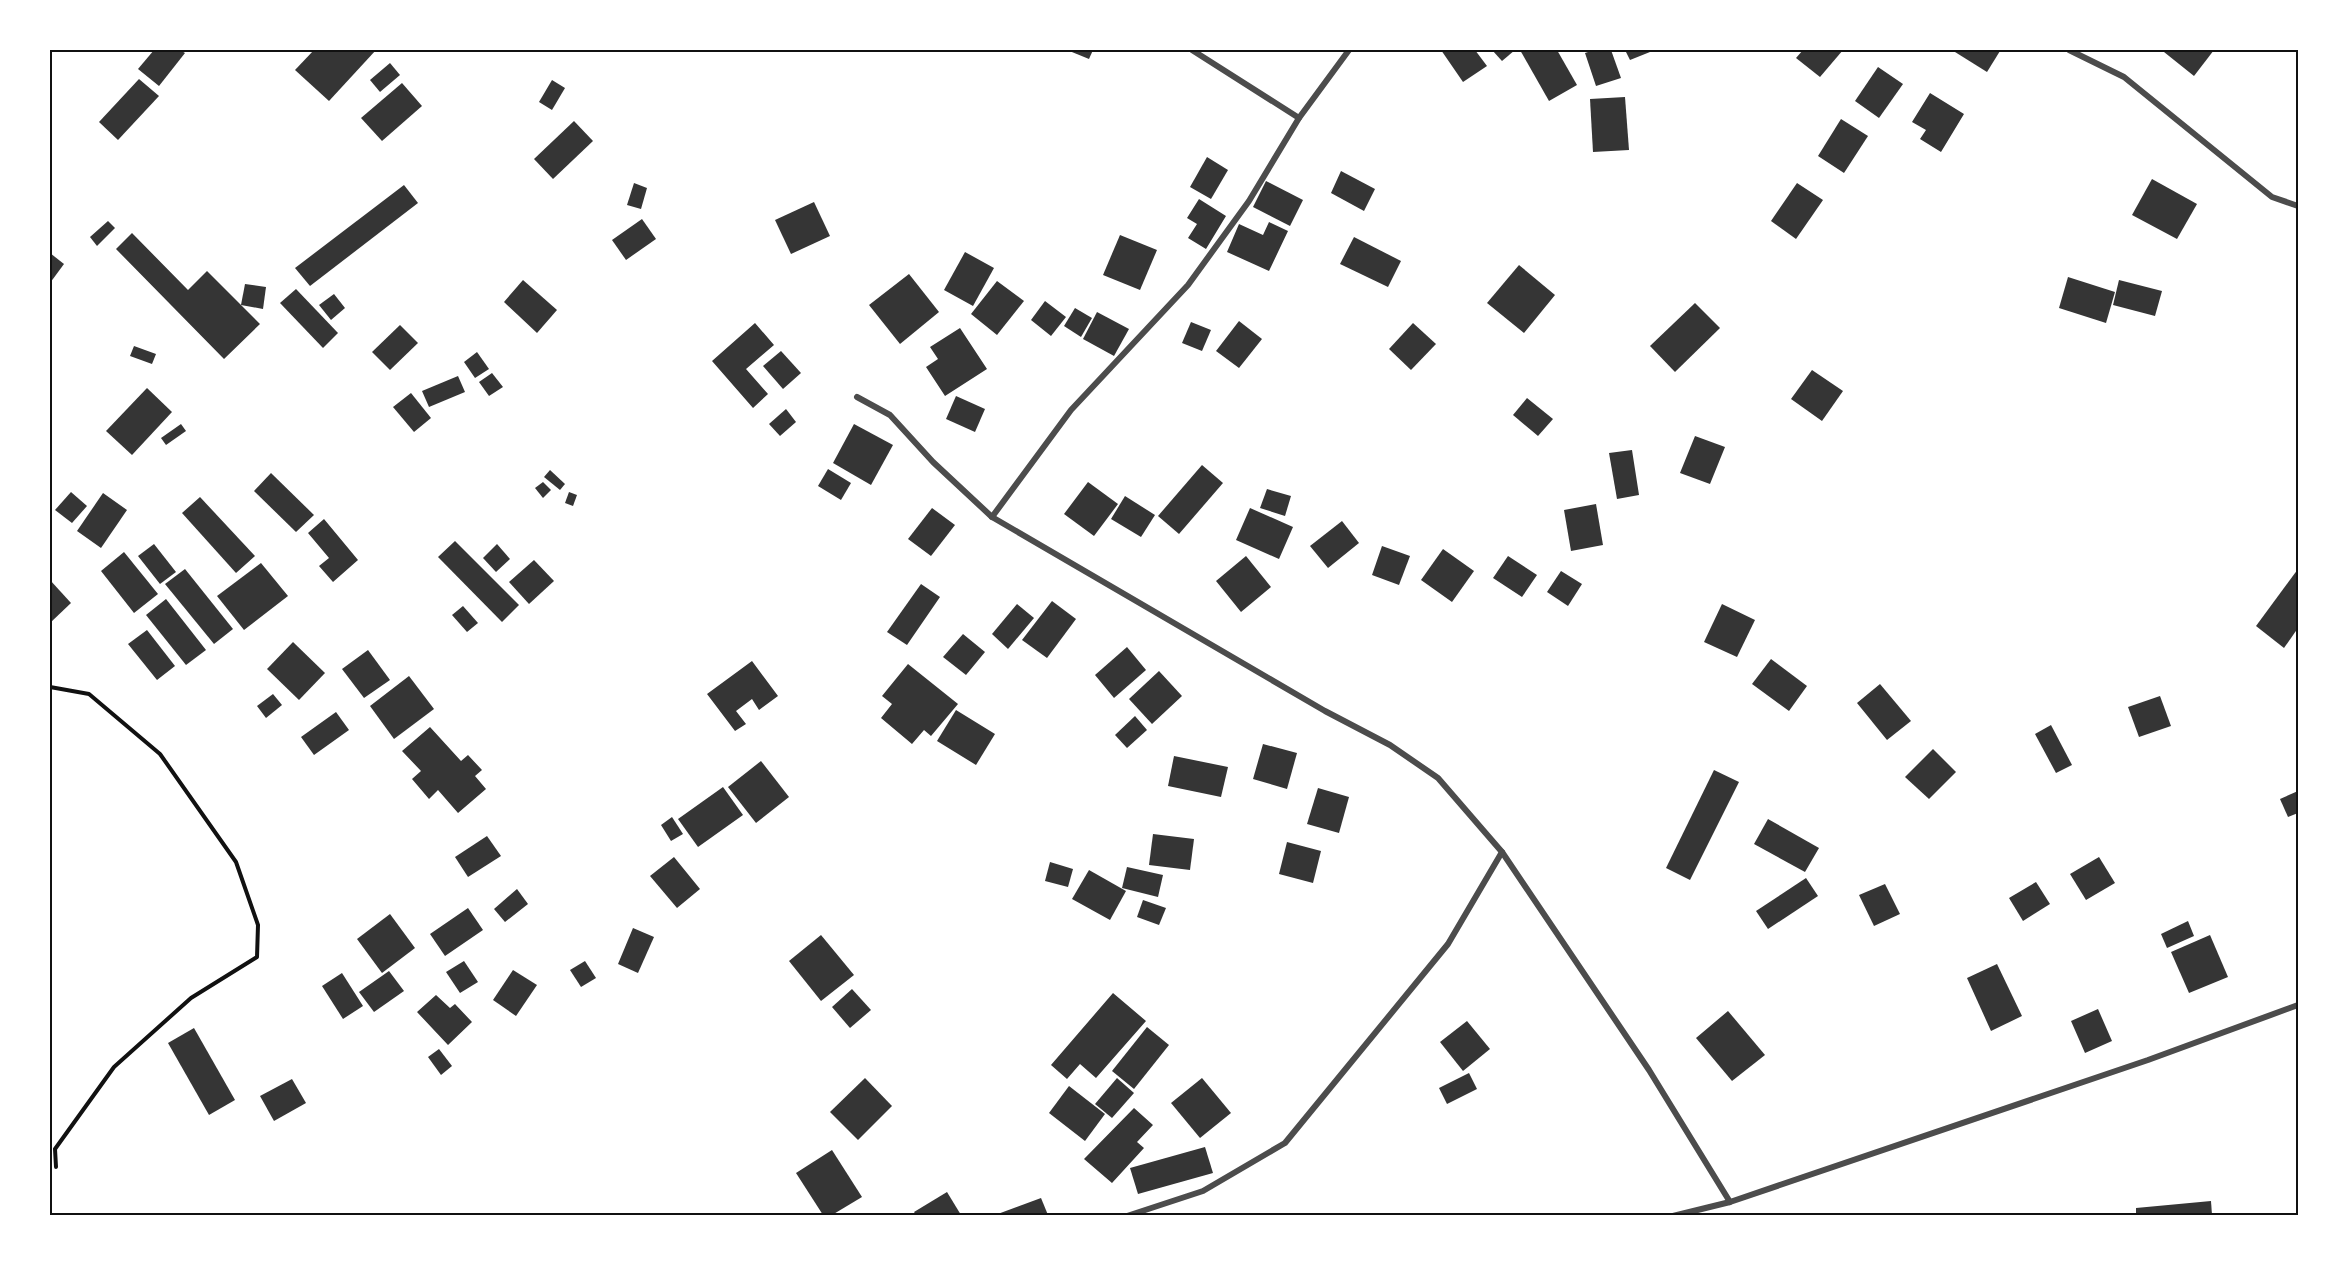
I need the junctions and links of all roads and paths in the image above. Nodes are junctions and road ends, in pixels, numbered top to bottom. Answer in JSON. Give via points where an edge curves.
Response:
{"nodes":[{"id":1,"x":1192,"y":50,"type":"edge"},
{"id":2,"x":1349,"y":50,"type":"edge"},
{"id":3,"x":2069,"y":50,"type":"edge"},
{"id":4,"x":1299,"y":118,"type":"junction"},
{"id":5,"x":2298,"y":206,"type":"edge"},
{"id":6,"x":857,"y":397,"type":"dead end"},
{"id":7,"x":992,"y":517,"type":"junction"},
{"id":8,"x":50,"y":687,"type":"edge"},
{"id":9,"x":1502,"y":852,"type":"junction"},
{"id":10,"x":2298,"y":1005,"type":"edge"},
{"id":11,"x":56,"y":1167,"type":"dead end"},
{"id":12,"x":1730,"y":1202,"type":"junction"},
{"id":13,"x":1127,"y":1215,"type":"edge"},
{"id":14,"x":1673,"y":1215,"type":"edge"}],
"edges":[{"from":1,"to":4,"type":"street"},
{"from":2,"to":4,"type":"street"},
{"from":3,"to":5,"type":"street","via":[[2124,77],[2272,197]]},
{"from":4,"to":7,"type":"street","via":[[1249,201],[1188,285],[1071,410]]},
{"from":6,"to":7,"type":"street","via":[[890,415]]},
{"from":7,"to":9,"type":"street","via":[[1390,745],[1438,778]]},
{"from":8,"to":11,"type":"path","via":[[89,694],[160,754],[236,862],[258,925],[257,957],[191,998],[114,1067],[55,1149]]},
{"from":9,"to":12,"type":"street","via":[[1649,1070]]},
{"from":9,"to":13,"type":"street","via":[[1448,944],[1285,1143],[1203,1191]]},
{"from":10,"to":12,"type":"street"},
{"from":12,"to":14,"type":"street"}]}
